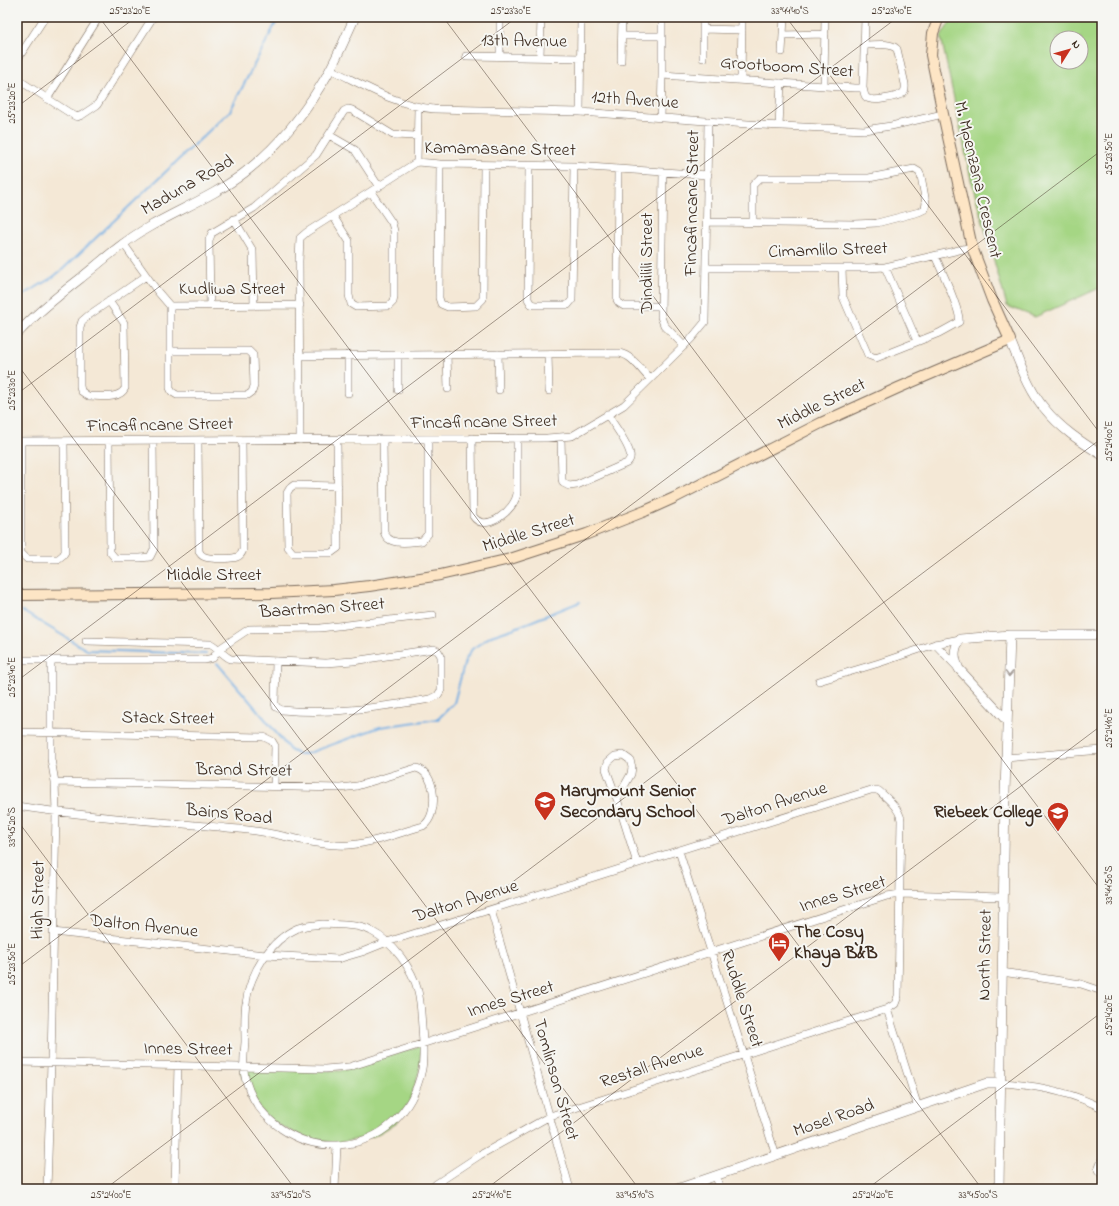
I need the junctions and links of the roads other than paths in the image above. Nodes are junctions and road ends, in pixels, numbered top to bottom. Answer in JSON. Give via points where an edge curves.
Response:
{"nodes":[{"id":1,"x":45,"y":17,"type":"edge"},
{"id":2,"x":99,"y":17,"type":"edge"},
{"id":3,"x":153,"y":17,"type":"edge"},
{"id":4,"x":355,"y":17,"type":"edge"},
{"id":5,"x":500,"y":17,"type":"edge"},
{"id":6,"x":541,"y":17,"type":"edge"},
{"id":7,"x":581,"y":17,"type":"edge"},
{"id":8,"x":622,"y":17,"type":"edge"},
{"id":9,"x":662,"y":17,"type":"edge"},
{"id":10,"x":704,"y":17,"type":"edge"},
{"id":11,"x":742,"y":17,"type":"edge"},
{"id":12,"x":784,"y":17,"type":"edge"},
{"id":13,"x":825,"y":17,"type":"edge"},
{"id":14,"x":865,"y":17,"type":"edge"},
{"id":15,"x":939,"y":17,"type":"edge"},
{"id":16,"x":703,"y":28,"type":"junction"},
{"id":17,"x":742,"y":30,"type":"junction"},
{"id":18,"x":825,"y":34,"type":"junction"},
{"id":19,"x":783,"y":35,"type":"junction"},
{"id":20,"x":622,"y":36,"type":"junction"},
{"id":21,"x":662,"y":36,"type":"junction"},
{"id":22,"x":865,"y":45,"type":"junction"},
{"id":23,"x":782,"y":52,"type":"dead end"},
{"id":24,"x":466,"y":56,"type":"dead end"},
{"id":25,"x":500,"y":56,"type":"junction"},
{"id":26,"x":540,"y":57,"type":"junction"},
{"id":27,"x":580,"y":58,"type":"junction"},
{"id":28,"x":702,"y":58,"type":"dead end"},
{"id":29,"x":17,"y":60,"type":"edge"},
{"id":30,"x":621,"y":61,"type":"dead end"},
{"id":31,"x":330,"y":70,"type":"junction"},
{"id":32,"x":662,"y":75,"type":"junction"},
{"id":33,"x":17,"y":79,"type":"edge"},
{"id":34,"x":741,"y":80,"type":"junction"},
{"id":35,"x":781,"y":83,"type":"junction"},
{"id":36,"x":824,"y":86,"type":"junction"},
{"id":37,"x":863,"y":88,"type":"junction"},
{"id":38,"x":47,"y":99,"type":"junction"},
{"id":39,"x":418,"y":108,"type":"junction"},
{"id":40,"x":580,"y":112,"type":"junction"},
{"id":41,"x":943,"y":114,"type":"junction"},
{"id":42,"x":661,"y":118,"type":"junction"},
{"id":43,"x":708,"y":121,"type":"junction"},
{"id":44,"x":779,"y":126,"type":"junction"},
{"id":45,"x":329,"y":135,"type":"junction"},
{"id":46,"x":417,"y":136,"type":"junction"},
{"id":47,"x":418,"y":162,"type":"junction"},
{"id":48,"x":440,"y":164,"type":"junction"},
{"id":49,"x":484,"y":165,"type":"junction"},
{"id":50,"x":529,"y":166,"type":"junction"},
{"id":51,"x":574,"y":166,"type":"junction"},
{"id":52,"x":618,"y":169,"type":"junction"},
{"id":53,"x":663,"y":172,"type":"junction"},
{"id":54,"x":708,"y":175,"type":"junction"},
{"id":55,"x":379,"y":187,"type":"junction"},
{"id":56,"x":371,"y":192,"type":"junction"},
{"id":57,"x":334,"y":216,"type":"junction"},
{"id":58,"x":234,"y":219,"type":"junction"},
{"id":59,"x":707,"y":222,"type":"junction"},
{"id":60,"x":753,"y":223,"type":"junction"},
{"id":61,"x":123,"y":243,"type":"junction"},
{"id":62,"x":972,"y":247,"type":"junction"},
{"id":63,"x":935,"y":256,"type":"junction"},
{"id":64,"x":885,"y":267,"type":"junction"},
{"id":65,"x":707,"y":268,"type":"junction"},
{"id":66,"x":842,"y":268,"type":"junction"},
{"id":67,"x":146,"y":276,"type":"junction"},
{"id":68,"x":109,"y":301,"type":"junction"},
{"id":69,"x":254,"y":305,"type":"junction"},
{"id":70,"x":300,"y":305,"type":"junction"},
{"id":71,"x":170,"y":306,"type":"junction"},
{"id":72,"x":210,"y":306,"type":"junction"},
{"id":73,"x":661,"y":306,"type":"junction"},
{"id":74,"x":17,"y":334,"type":"edge"},
{"id":75,"x":1010,"y":340,"type":"junction"},
{"id":76,"x":917,"y":342,"type":"junction"},
{"id":77,"x":684,"y":346,"type":"junction"},
{"id":78,"x":170,"y":351,"type":"junction"},
{"id":79,"x":447,"y":354,"type":"junction"},
{"id":80,"x":498,"y":354,"type":"junction"},
{"id":81,"x":548,"y":354,"type":"junction"},
{"id":82,"x":348,"y":355,"type":"junction"},
{"id":83,"x":398,"y":355,"type":"junction"},
{"id":84,"x":299,"y":356,"type":"junction"},
{"id":85,"x":650,"y":379,"type":"junction"},
{"id":86,"x":448,"y":389,"type":"dead end"},
{"id":87,"x":398,"y":390,"type":"dead end"},
{"id":88,"x":499,"y":390,"type":"dead end"},
{"id":89,"x":548,"y":391,"type":"dead end"},
{"id":90,"x":348,"y":393,"type":"dead end"},
{"id":91,"x":607,"y":414,"type":"junction"},
{"id":92,"x":472,"y":438,"type":"junction"},
{"id":93,"x":517,"y":438,"type":"junction"},
{"id":94,"x":561,"y":438,"type":"junction"},
{"id":95,"x":383,"y":439,"type":"junction"},
{"id":96,"x":153,"y":440,"type":"junction"},
{"id":97,"x":242,"y":440,"type":"junction"},
{"id":98,"x":300,"y":440,"type":"junction"},
{"id":99,"x":337,"y":440,"type":"junction"},
{"id":100,"x":428,"y":440,"type":"junction"},
{"id":101,"x":19,"y":441,"type":"edge"},
{"id":102,"x":109,"y":441,"type":"junction"},
{"id":103,"x":198,"y":441,"type":"junction"},
{"id":104,"x":64,"y":442,"type":"junction"},
{"id":105,"x":1102,"y":455,"type":"edge"},
{"id":106,"x":338,"y":486,"type":"junction"},
{"id":107,"x":17,"y":595,"type":"edge"},
{"id":108,"x":433,"y":614,"type":"dead end"},
{"id":109,"x":1010,"y":635,"type":"junction"},
{"id":110,"x":1102,"y":635,"type":"edge"},
{"id":111,"x":960,"y":639,"type":"junction"},
{"id":112,"x":86,"y":641,"type":"dead end"},
{"id":113,"x":934,"y":644,"type":"junction"},
{"id":114,"x":219,"y":649,"type":"junction"},
{"id":115,"x":17,"y":660,"type":"edge"},
{"id":116,"x":51,"y":660,"type":"junction"},
{"id":117,"x":276,"y":661,"type":"junction"},
{"id":118,"x":959,"y":669,"type":"junction"},
{"id":119,"x":819,"y":680,"type":"dead end"},
{"id":120,"x":1008,"y":721,"type":"junction"},
{"id":121,"x":17,"y":732,"type":"edge"},
{"id":122,"x":51,"y":732,"type":"junction"},
{"id":123,"x":1102,"y":750,"type":"edge"},
{"id":124,"x":1006,"y":758,"type":"junction"},
{"id":125,"x":55,"y":782,"type":"junction"},
{"id":126,"x":274,"y":786,"type":"junction"},
{"id":127,"x":617,"y":799,"type":"junction"},
{"id":128,"x":17,"y":806,"type":"edge"},
{"id":129,"x":56,"y":812,"type":"junction"},
{"id":130,"x":431,"y":816,"type":"joint"},
{"id":131,"x":679,"y":851,"type":"junction"},
{"id":132,"x":637,"y":863,"type":"junction"},
{"id":133,"x":900,"y":894,"type":"junction"},
{"id":134,"x":1003,"y":897,"type":"junction"},
{"id":135,"x":491,"y":910,"type":"junction"},
{"id":136,"x":53,"y":932,"type":"junction"},
{"id":137,"x":387,"y":942,"type":"junction"},
{"id":138,"x":711,"y":953,"type":"junction"},
{"id":139,"x":266,"y":955,"type":"junction"},
{"id":140,"x":1002,"y":972,"type":"junction"},
{"id":141,"x":1102,"y":991,"type":"edge"},
{"id":142,"x":887,"y":1009,"type":"junction"},
{"id":143,"x":521,"y":1013,"type":"junction"},
{"id":144,"x":423,"y":1044,"type":"junction"},
{"id":145,"x":743,"y":1054,"type":"junction"},
{"id":146,"x":17,"y":1062,"type":"edge"},
{"id":147,"x":51,"y":1063,"type":"junction"},
{"id":148,"x":178,"y":1065,"type":"junction"},
{"id":149,"x":244,"y":1066,"type":"junction"},
{"id":150,"x":1001,"y":1083,"type":"junction"},
{"id":151,"x":918,"y":1107,"type":"junction"},
{"id":152,"x":1102,"y":1108,"type":"edge"},
{"id":153,"x":550,"y":1116,"type":"junction"},
{"id":154,"x":337,"y":1145,"type":"junction"},
{"id":155,"x":776,"y":1156,"type":"junction"},
{"id":156,"x":1102,"y":1160,"type":"edge"},
{"id":157,"x":1102,"y":1175,"type":"edge"},
{"id":158,"x":716,"y":1176,"type":"junction"},
{"id":159,"x":47,"y":1189,"type":"edge"},
{"id":160,"x":175,"y":1189,"type":"edge"},
{"id":161,"x":335,"y":1189,"type":"edge"},
{"id":162,"x":431,"y":1189,"type":"edge"},
{"id":163,"x":570,"y":1189,"type":"edge"},
{"id":164,"x":677,"y":1189,"type":"edge"},
{"id":165,"x":720,"y":1189,"type":"edge"},
{"id":166,"x":999,"y":1189,"type":"edge"}],
"edges":[{"from":1,"to":29,"type":"street"},
{"from":2,"to":38,"type":"street"},
{"from":3,"to":38,"type":"street","via":[[97,105],[78,116],[72,115]]},
{"from":4,"to":31,"type":"street","name":"Maduna Road"},
{"from":5,"to":25,"type":"street"},
{"from":6,"to":26,"type":"street"},
{"from":7,"to":27,"type":"street"},
{"from":8,"to":20,"type":"street"},
{"from":9,"to":21,"type":"street"},
{"from":10,"to":16,"type":"street"},
{"from":11,"to":17,"type":"street"},
{"from":12,"to":19,"type":"street"},
{"from":13,"to":18,"type":"street"},
{"from":14,"to":22,"type":"street","name":"Grootboom Street"},
{"from":15,"to":41,"type":"main road","name":"M. Mpenzana Crescent","via":[[933,33],[931,54]]},
{"from":16,"to":17,"type":"street"},
{"from":16,"to":28,"type":"street"},
{"from":17,"to":34,"type":"street"},
{"from":18,"to":19,"type":"street"},
{"from":18,"to":36,"type":"street"},
{"from":19,"to":23,"type":"street"},
{"from":20,"to":21,"type":"street"},
{"from":20,"to":30,"type":"street"},
{"from":21,"to":32,"type":"street"},
{"from":22,"to":37,"type":"street","name":"Grootboom Street"},
{"from":22,"to":37,"type":"street","via":[[889,45],[895,48],[899,55],[905,88],[896,96],[872,100],[867,98]]},
{"from":24,"to":25,"type":"street","name":"13th Avenue"},
{"from":25,"to":26,"type":"street","name":"13th Avenue"},
{"from":26,"to":27,"type":"street","name":"13th Avenue"},
{"from":27,"to":40,"type":"street"},
{"from":31,"to":39,"type":"street","name":"12th Avenue","via":[[402,104]]},
{"from":31,"to":61,"type":"street","name":"Maduna Road","via":[[300,117],[244,174],[215,193],[150,226]]},
{"from":32,"to":34,"type":"street","name":"Grootboom Street"},
{"from":32,"to":42,"type":"street"},
{"from":33,"to":38,"type":"street"},
{"from":34,"to":35,"type":"street","name":"Grootboom Street"},
{"from":35,"to":36,"type":"street","name":"Grootboom Street"},
{"from":35,"to":44,"type":"street"},
{"from":36,"to":37,"type":"street","name":"Grootboom Street"},
{"from":39,"to":40,"type":"street","name":"12th Avenue"},
{"from":39,"to":46,"type":"street"},
{"from":40,"to":42,"type":"street","name":"12th Avenue"},
{"from":41,"to":44,"type":"street","name":"12th Avenue","via":[[864,130]]},
{"from":41,"to":62,"type":"main road","name":"M. Mpenzana Crescent"},
{"from":42,"to":43,"type":"street","name":"12th Avenue"},
{"from":43,"to":44,"type":"street","name":"12th Avenue"},
{"from":43,"to":54,"type":"street","name":"Fincafincane Street"},
{"from":45,"to":46,"type":"street","via":[[343,112],[349,109],[393,135]]},
{"from":45,"to":55,"type":"street","via":[[355,150]]},
{"from":45,"to":58,"type":"street","via":[[309,161],[258,206]]},
{"from":46,"to":47,"type":"street"},
{"from":47,"to":48,"type":"street","name":"Kamamasane Street"},
{"from":47,"to":55,"type":"street","name":"Kamamasane Street"},
{"from":48,"to":49,"type":"street","name":"Kamamasane Street"},
{"from":48,"to":49,"type":"street","via":[[439,298],[441,304],[448,307],[476,306],[483,299]]},
{"from":49,"to":50,"type":"street","name":"Kamamasane Street"},
{"from":50,"to":51,"type":"street","name":"Kamamasane Street"},
{"from":50,"to":51,"type":"street","via":[[528,299],[536,306],[568,305],[572,300]]},
{"from":51,"to":52,"type":"street","name":"Kamamasane Street"},
{"from":52,"to":53,"type":"street","name":"Kamamasane Street"},
{"from":52,"to":73,"type":"street","via":[[617,300],[624,306]]},
{"from":53,"to":54,"type":"street","name":"Kamamasane Street"},
{"from":53,"to":73,"type":"street","name":"Dindilili Street"},
{"from":54,"to":59,"type":"street","name":"Fincafincane Street"},
{"from":55,"to":56,"type":"street","name":"Kamamasane Street"},
{"from":56,"to":57,"type":"street","name":"Kamamasane Street"},
{"from":56,"to":57,"type":"street","via":[[394,230],[394,297],[388,306],[356,307],[351,304],[349,240]]},
{"from":57,"to":70,"type":"street","name":"Kamamasane Street","via":[[300,238]]},
{"from":58,"to":69,"type":"street","via":[[253,251]]},
{"from":58,"to":72,"type":"street","via":[[210,237]]},
{"from":59,"to":60,"type":"street"},
{"from":59,"to":65,"type":"street","name":"Fincafincane Street"},
{"from":60,"to":60,"type":"street","via":[[866,224],[919,212],[925,209],[926,203],[921,176],[914,169],[856,179],[763,178],[753,184]]},
{"from":61,"to":67,"type":"street","name":"Kudliwa Street"},
{"from":61,"to":74,"type":"street","name":"Maduna Road","via":[[36,314]]},
{"from":62,"to":63,"type":"street","name":"Cimamlilo Street"},
{"from":62,"to":75,"type":"main road","name":"M. Mpenzana Crescent"},
{"from":63,"to":64,"type":"street","name":"Cimamlilo Street"},
{"from":63,"to":76,"type":"street","via":[[960,319],[956,324]]},
{"from":64,"to":66,"type":"street","name":"Cimamlilo Street"},
{"from":64,"to":76,"type":"street"},
{"from":65,"to":66,"type":"street","name":"Cimamlilo Street"},
{"from":65,"to":77,"type":"street","name":"Fincafincane Street","via":[[706,320]]},
{"from":66,"to":76,"type":"street","via":[[843,297],[868,355],[873,358],[880,357]]},
{"from":67,"to":68,"type":"street"},
{"from":67,"to":71,"type":"street","name":"Kudliwa Street"},
{"from":68,"to":68,"type":"street","via":[[84,318],[81,324],[81,389],[88,396],[117,396],[125,388],[124,323]]},
{"from":69,"to":70,"type":"street","name":"Kudliwa Street"},
{"from":69,"to":72,"type":"street","name":"Kudliwa Street"},
{"from":70,"to":84,"type":"street","name":"Kamamasane Street"},
{"from":71,"to":72,"type":"street","name":"Kudliwa Street"},
{"from":71,"to":78,"type":"street"},
{"from":73,"to":77,"type":"street","name":"Dindilili Street","via":[[664,324]]},
{"from":75,"to":105,"type":"street","name":"M. Mpenzana Crescent","via":[[1034,393],[1044,408],[1066,430]]},
{"from":75,"to":107,"type":"main road","name":"Middle Street","via":[[821,423],[645,511],[587,534],[510,559],[440,575],[334,590],[278,593]]},
{"from":77,"to":85,"type":"street","name":"Fincafincane Street"},
{"from":78,"to":78,"type":"street","via":[[170,390],[174,394],[248,395],[253,390],[253,355],[250,352]]},
{"from":79,"to":80,"type":"street"},
{"from":79,"to":83,"type":"street"},
{"from":79,"to":86,"type":"street"},
{"from":80,"to":81,"type":"street"},
{"from":80,"to":88,"type":"street"},
{"from":81,"to":85,"type":"street","via":[[622,354],[631,359]]},
{"from":81,"to":89,"type":"street"},
{"from":82,"to":83,"type":"street"},
{"from":82,"to":84,"type":"street"},
{"from":82,"to":90,"type":"street"},
{"from":83,"to":87,"type":"street"},
{"from":84,"to":98,"type":"street","name":"Kamamasane Street"},
{"from":85,"to":91,"type":"street","name":"Fincafincane Street","via":[[624,405]]},
{"from":91,"to":94,"type":"street","name":"Fincafincane Street","via":[[576,434]]},
{"from":91,"to":94,"type":"street","via":[[630,453],[627,463],[577,485],[568,486],[561,478]]},
{"from":92,"to":93,"type":"street","name":"Fincafincane Street"},
{"from":92,"to":93,"type":"street","via":[[473,516],[482,522],[498,519],[516,502]]},
{"from":92,"to":100,"type":"street","name":"Fincafincane Street"},
{"from":93,"to":94,"type":"street","name":"Fincafincane Street"},
{"from":95,"to":99,"type":"street","name":"Fincafincane Street"},
{"from":95,"to":100,"type":"street","name":"Fincafincane Street"},
{"from":95,"to":100,"type":"street","via":[[384,531],[390,541],[396,542],[422,541],[428,534]]},
{"from":96,"to":102,"type":"street","name":"Fincafincane Street"},
{"from":96,"to":102,"type":"street","via":[[154,551],[149,557],[140,558],[115,558],[110,552]]},
{"from":96,"to":103,"type":"street","name":"Fincafincane Street"},
{"from":97,"to":98,"type":"street","name":"Fincafincane Street"},
{"from":97,"to":103,"type":"street","name":"Fincafincane Street"},
{"from":97,"to":103,"type":"street","via":[[243,550],[237,557],[213,558],[204,557],[199,551]]},
{"from":98,"to":99,"type":"street","name":"Fincafincane Street"},
{"from":99,"to":106,"type":"street"},
{"from":101,"to":104,"type":"street","name":"Fincafincane Street"},
{"from":101,"to":104,"type":"street","via":[[21,553],[27,559],[58,559],[65,552]]},
{"from":102,"to":104,"type":"street","name":"Fincafincane Street"},
{"from":106,"to":106,"type":"street","via":[[338,548],[331,553],[293,553],[288,547],[289,490],[294,485]]},
{"from":108,"to":114,"type":"street","name":"Baartman Street","via":[[320,628],[252,629],[238,635]]},
{"from":109,"to":110,"type":"street"},
{"from":109,"to":111,"type":"street"},
{"from":109,"to":120,"type":"street","name":"North Street","one_way":true},
{"from":111,"to":113,"type":"street"},
{"from":111,"to":118,"type":"street","via":[[954,654]]},
{"from":112,"to":114,"type":"street","via":[[211,644]]},
{"from":113,"to":118,"type":"street"},
{"from":113,"to":119,"type":"street"},
{"from":114,"to":116,"type":"street","name":"Baartman Street","via":[[213,658],[204,660]]},
{"from":114,"to":117,"type":"street","via":[[231,659]]},
{"from":115,"to":116,"type":"street","name":"Baartman Street"},
{"from":116,"to":122,"type":"street","name":"High Street"},
{"from":117,"to":117,"type":"street","via":[[353,661],[434,648],[441,656],[441,690],[430,699],[364,710],[282,710],[274,703]]},
{"from":118,"to":120,"type":"street"},
{"from":120,"to":124,"type":"street","name":"North Street"},
{"from":121,"to":122,"type":"street","name":"Stack Street"},
{"from":122,"to":125,"type":"street","name":"High Street","via":[[51,759]]},
{"from":122,"to":126,"type":"street","name":"Stack Street","via":[[264,736],[275,746]]},
{"from":123,"to":124,"type":"street"},
{"from":124,"to":134,"type":"street","name":"North Street"},
{"from":125,"to":126,"type":"street","name":"Brand Street"},
{"from":125,"to":129,"type":"street","name":"High Street"},
{"from":126,"to":130,"type":"street","name":"Brand Street","via":[[349,788],[416,768],[428,775],[434,798]]},
{"from":127,"to":127,"type":"street","via":[[632,770],[630,760],[623,755],[612,757],[606,769]]},
{"from":127,"to":132,"type":"street"},
{"from":128,"to":129,"type":"street","name":"Bains Road"},
{"from":129,"to":130,"type":"street","name":"Bains Road","via":[[257,832],[344,845],[366,842],[423,826]]},
{"from":129,"to":136,"type":"street","name":"High Street"},
{"from":131,"to":132,"type":"street","name":"Dalton Avenue"},
{"from":131,"to":133,"type":"street","name":"Dalton Avenue","via":[[877,790],[900,815]]},
{"from":131,"to":138,"type":"street","name":"Ruddle Street"},
{"from":132,"to":135,"type":"street","name":"Dalton Avenue"},
{"from":133,"to":134,"type":"street","name":"Innes Street"},
{"from":133,"to":138,"type":"street","name":"Innes Street"},
{"from":133,"to":142,"type":"street","name":"Restall Avenue","via":[[898,996],[895,1004]]},
{"from":134,"to":140,"type":"street","name":"North Street"},
{"from":135,"to":137,"type":"street","name":"Dalton Avenue"},
{"from":135,"to":143,"type":"street","name":"Tomlinson Street"},
{"from":136,"to":139,"type":"street","name":"Dalton Avenue"},
{"from":136,"to":147,"type":"street","name":"High Street"},
{"from":137,"to":139,"type":"street","name":"Dalton Avenue","via":[[338,959]]},
{"from":137,"to":139,"type":"street","via":[[369,930],[359,927],[310,925],[288,934]]},
{"from":137,"to":144,"type":"street","via":[[402,959],[416,985],[420,1000]]},
{"from":138,"to":143,"type":"street","name":"Innes Street"},
{"from":138,"to":145,"type":"street","name":"Ruddle Street"},
{"from":139,"to":149,"type":"street","via":[[251,983],[246,1002]]},
{"from":140,"to":141,"type":"street","via":[[1081,984]]},
{"from":140,"to":150,"type":"street","name":"North Street"},
{"from":142,"to":145,"type":"street","name":"Restall Avenue"},
{"from":142,"to":151,"type":"street"},
{"from":143,"to":144,"type":"street","name":"Innes Street"},
{"from":143,"to":153,"type":"street","name":"Tomlinson Street"},
{"from":144,"to":149,"type":"street","name":"Innes Street","via":[[342,1068]]},
{"from":144,"to":154,"type":"street","via":[[422,1067],[411,1101],[393,1124],[374,1136]]},
{"from":145,"to":153,"type":"street","name":"Restall Avenue"},
{"from":145,"to":155,"type":"street","name":"Ruddle Street"},
{"from":146,"to":147,"type":"street","name":"Innes Street"},
{"from":147,"to":148,"type":"street","name":"Innes Street"},
{"from":147,"to":159,"type":"street","name":"High Street"},
{"from":148,"to":149,"type":"street","name":"Innes Street"},
{"from":148,"to":160,"type":"street"},
{"from":149,"to":154,"type":"street","via":[[246,1083],[255,1101],[277,1126],[310,1142]]},
{"from":150,"to":151,"type":"street","name":"Mosel Road","via":[[987,1083]]},
{"from":150,"to":152,"type":"street","via":[[1056,1090]]},
{"from":150,"to":166,"type":"street","name":"North Street"},
{"from":151,"to":155,"type":"street","name":"Mosel Road"},
{"from":153,"to":162,"type":"street","name":"Restall Avenue","via":[[480,1155]]},
{"from":153,"to":163,"type":"street","name":"Tomlinson Street"},
{"from":154,"to":161,"type":"street"},
{"from":155,"to":158,"type":"street","name":"Mosel Road"},
{"from":156,"to":157,"type":"street","via":[[1098,1170]]},
{"from":158,"to":164,"type":"street","name":"Mosel Road"},
{"from":158,"to":165,"type":"street"}]}
